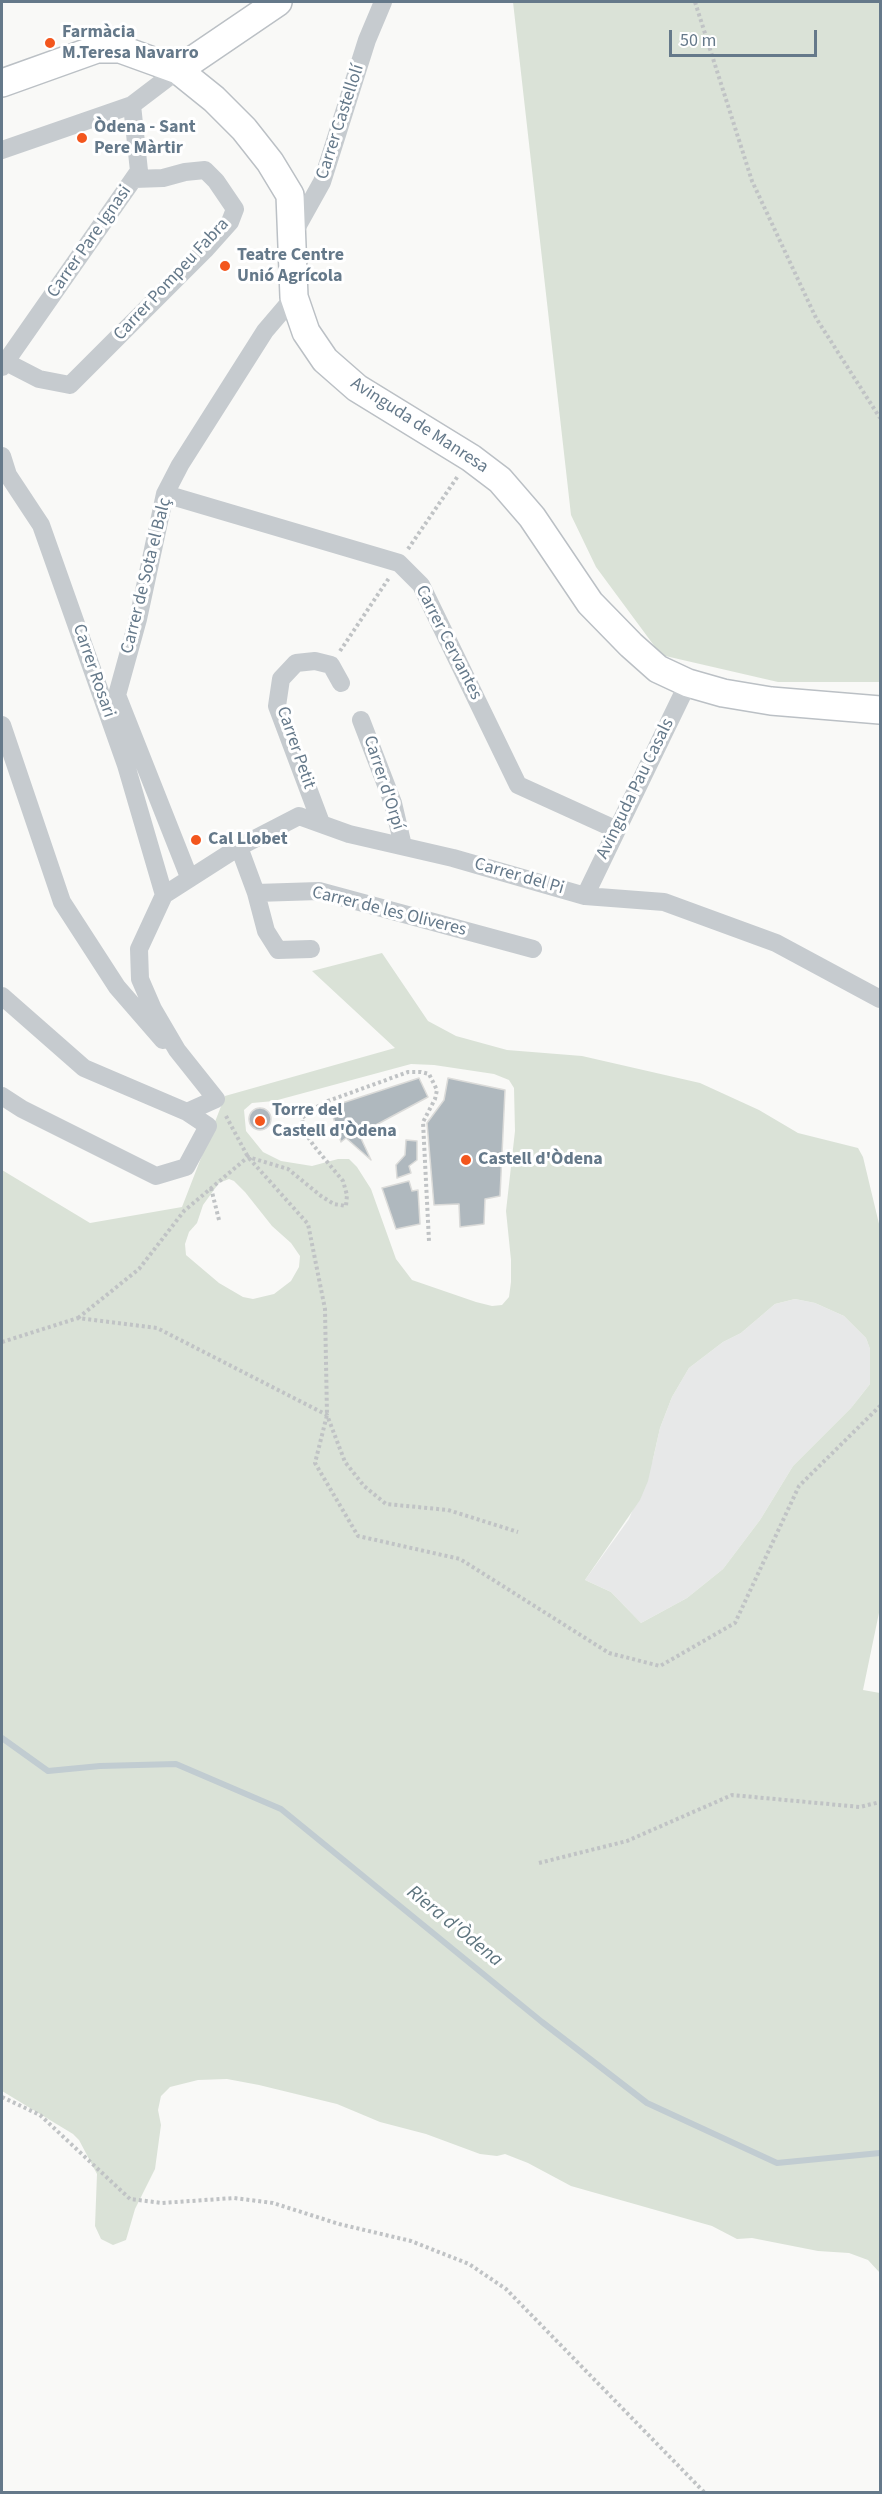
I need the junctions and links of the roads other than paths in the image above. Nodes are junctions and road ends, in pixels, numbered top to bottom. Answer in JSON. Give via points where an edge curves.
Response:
{"nodes":[{"id":1,"x":278,"y":2,"type":"edge"},
{"id":2,"x":383,"y":2,"type":"edge"},
{"id":3,"x":178,"y":70,"type":"junction"},
{"id":4,"x":2,"y":83,"type":"edge"},
{"id":5,"x":132,"y":105,"type":"junction"},
{"id":6,"x":2,"y":150,"type":"edge"},
{"id":7,"x":134,"y":179,"type":"junction"},
{"id":8,"x":290,"y":238,"type":"junction"},
{"id":9,"x":294,"y":297,"type":"junction"},
{"id":10,"x":4,"y":364,"type":"edge"},
{"id":11,"x":2,"y":456,"type":"edge"},
{"id":12,"x":165,"y":494,"type":"junction"},
{"id":13,"x":341,"y":683,"type":"dead end"},
{"id":14,"x":688,"y":683,"type":"junction"},
{"id":15,"x":880,"y":710,"type":"edge"},
{"id":16,"x":361,"y":720,"type":"dead end"},
{"id":17,"x":2,"y":726,"type":"edge"},
{"id":18,"x":321,"y":822,"type":"junction"},
{"id":19,"x":617,"y":830,"type":"junction"},
{"id":20,"x":403,"y":846,"type":"junction"},
{"id":21,"x":239,"y":847,"type":"junction"},
{"id":22,"x":189,"y":878,"type":"junction"},
{"id":23,"x":256,"y":893,"type":"junction"},
{"id":24,"x":164,"y":895,"type":"junction"},
{"id":25,"x":585,"y":896,"type":"junction"},
{"id":26,"x":311,"y":949,"type":"dead end"},
{"id":27,"x":532,"y":949,"type":"dead end"},
{"id":28,"x":2,"y":996,"type":"edge"},
{"id":29,"x":880,"y":999,"type":"edge"},
{"id":30,"x":201,"y":1080,"type":"junction"},
{"id":31,"x":2,"y":1096,"type":"edge"},
{"id":32,"x":187,"y":1112,"type":"junction"}],
"edges":[{"from":1,"to":3,"type":"street"},
{"from":2,"to":8,"type":"street","name":"Carrer Castellolí","via":[[322,182]]},
{"from":3,"to":4,"type":"street","name":"Avinguda de Manresa","via":[[120,49],[97,48]]},
{"from":3,"to":5,"type":"street"},
{"from":3,"to":8,"type":"street","name":"Avinguda de Manresa","via":[[214,99],[270,162],[290,195]]},
{"from":5,"to":6,"type":"street"},
{"from":5,"to":7,"type":"street","name":"Carrer Pare Ignasi","via":[[139,171]]},
{"from":7,"to":10,"type":"street","name":"Carrer Pare Ignasi"},
{"from":7,"to":10,"type":"street","name":"Carrer Pompeu Fabra","via":[[205,170],[235,209],[230,222],[205,250],[70,385],[39,380]]},
{"from":8,"to":9,"type":"street","name":"Avinguda de Manresa"},
{"from":9,"to":12,"type":"street","name":"Carrer de Sota el Balç","via":[[265,331]]},
{"from":9,"to":14,"type":"street","name":"Avinguda de Manresa","via":[[306,332],[325,360],[357,388],[500,480],[532,517],[590,603],[658,669]]},
{"from":11,"to":24,"type":"street","name":"Carrer Rosari","via":[[8,476],[42,525],[126,765]]},
{"from":12,"to":19,"type":"street","name":"Carrer Cervantes","via":[[399,563],[421,585],[518,785]]},
{"from":12,"to":22,"type":"street","name":"Carrer de Sota el Balç","via":[[117,695]]},
{"from":13,"to":18,"type":"street","name":"Carrer Petit","via":[[331,664],[315,661],[296,663],[281,679],[278,706]]},
{"from":14,"to":15,"type":"street","name":"Avinguda de Manresa","via":[[771,700]]},
{"from":14,"to":19,"type":"street","name":"Avinguda Pau Casals"},
{"from":16,"to":20,"type":"street","name":"Carrer d'Orpí","via":[[393,803]]},
{"from":17,"to":30,"type":"street","via":[[62,902],[117,987]]},
{"from":18,"to":20,"type":"street","name":"Carrer del Pi","via":[[349,834]]},
{"from":18,"to":21,"type":"street","name":"Carrer del Pi","via":[[299,816]]},
{"from":19,"to":25,"type":"street","name":"Avinguda Pau Casals"},
{"from":20,"to":25,"type":"street","name":"Carrer del Pi"},
{"from":21,"to":22,"type":"street","name":"Carrer del Pi"},
{"from":21,"to":23,"type":"street"},
{"from":22,"to":24,"type":"street","name":"Carrer del Pi"},
{"from":23,"to":26,"type":"street","via":[[266,931],[278,950]]},
{"from":23,"to":27,"type":"street","name":"Carrer de les Oliveres","via":[[319,891]]},
{"from":24,"to":30,"type":"street","via":[[139,949],[140,979],[177,1050]]},
{"from":25,"to":29,"type":"street","name":"Carrer del Pi","via":[[664,902],[776,943]]},
{"from":28,"to":32,"type":"street","via":[[84,1068]]},
{"from":30,"to":32,"type":"street","via":[[216,1100]]},
{"from":31,"to":32,"type":"street","via":[[156,1176],[186,1167],[208,1126]]}]}
